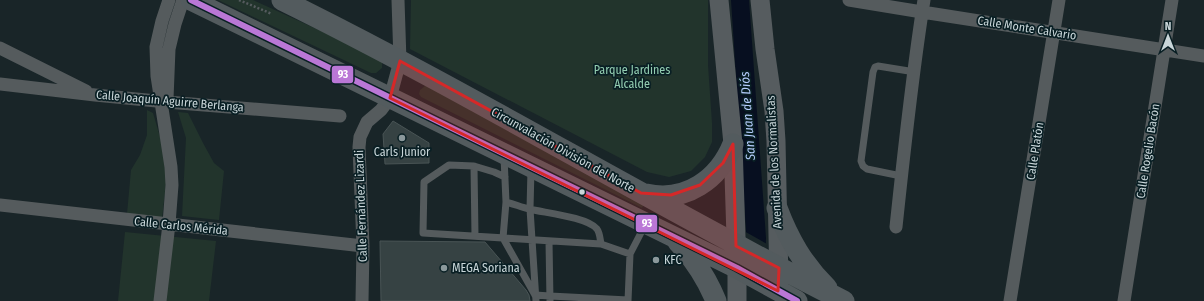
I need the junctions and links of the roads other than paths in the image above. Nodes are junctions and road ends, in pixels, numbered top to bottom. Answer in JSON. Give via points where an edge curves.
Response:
{"nodes":[{"id":1,"x":169,"y":0,"type":"edge"},
{"id":2,"x":184,"y":0,"type":"edge"},
{"id":3,"x":191,"y":0,"type":"edge"},
{"id":4,"x":282,"y":0,"type":"edge"},
{"id":5,"x":398,"y":0,"type":"edge"},
{"id":6,"x":719,"y":0,"type":"edge"},
{"id":7,"x":760,"y":0,"type":"edge"},
{"id":8,"x":849,"y":0,"type":"edge"},
{"id":9,"x":1059,"y":0,"type":"edge"},
{"id":10,"x":1172,"y":0,"type":"edge"},
{"id":11,"x":923,"y":6,"type":"edge"},
{"id":12,"x":1054,"y":32,"type":"junction"},
{"id":13,"x":0,"y":48,"type":"edge"},
{"id":14,"x":1164,"y":49,"type":"junction"},
{"id":15,"x":1204,"y":56,"type":"edge"},
{"id":16,"x":400,"y":61,"type":"junction"},
{"id":17,"x":914,"y":72,"type":"junction"},
{"id":18,"x":0,"y":84,"type":"edge"},
{"id":19,"x":95,"y":95,"type":"junction"},
{"id":20,"x":390,"y":98,"type":"junction"},
{"id":21,"x":163,"y":102,"type":"junction"},
{"id":22,"x":340,"y":116,"type":"dead end"},
{"id":23,"x":733,"y":144,"type":"junction"},
{"id":24,"x":504,"y":153,"type":"junction"},
{"id":25,"x":474,"y":166,"type":"junction"},
{"id":26,"x":531,"y":167,"type":"junction"},
{"id":27,"x":901,"y":176,"type":"junction"},
{"id":28,"x":505,"y":177,"type":"junction"},
{"id":29,"x":641,"y":193,"type":"junction"},
{"id":30,"x":506,"y":202,"type":"junction"},
{"id":31,"x":0,"y":205,"type":"edge"},
{"id":32,"x":777,"y":208,"type":"junction"},
{"id":33,"x":530,"y":209,"type":"junction"},
{"id":34,"x":645,"y":223,"type":"junction"},
{"id":35,"x":169,"y":224,"type":"junction"},
{"id":36,"x":896,"y":227,"type":"dead end"},
{"id":37,"x":475,"y":236,"type":"junction"},
{"id":38,"x":672,"y":236,"type":"junction"},
{"id":39,"x":504,"y":238,"type":"junction"},
{"id":40,"x":533,"y":240,"type":"junction"},
{"id":41,"x":549,"y":241,"type":"junction"},
{"id":42,"x":601,"y":244,"type":"junction"},
{"id":43,"x":363,"y":246,"type":"junction"},
{"id":44,"x":738,"y":247,"type":"junction"},
{"id":45,"x":630,"y":254,"type":"junction"},
{"id":46,"x":776,"y":266,"type":"junction"},
{"id":47,"x":739,"y":269,"type":"junction"},
{"id":48,"x":777,"y":294,"type":"edge"},
{"id":49,"x":536,"y":298,"type":"edge"},
{"id":50,"x":550,"y":299,"type":"edge"},
{"id":51,"x":628,"y":300,"type":"edge"},
{"id":52,"x":842,"y":300,"type":"edge"},
{"id":53,"x":160,"y":301,"type":"edge"},
{"id":54,"x":362,"y":301,"type":"edge"},
{"id":55,"x":716,"y":301,"type":"edge"},
{"id":56,"x":737,"y":301,"type":"edge"},
{"id":57,"x":796,"y":301,"type":"edge"},
{"id":58,"x":1010,"y":301,"type":"edge"},
{"id":59,"x":1124,"y":301,"type":"edge"}],
"edges":[{"from":1,"to":21,"type":"street","via":[[156,47],[157,76]]},
{"from":2,"to":21,"type":"street","via":[[169,48]]},
{"from":3,"to":20,"type":"main road","name":"Circunvalación División del Norte"},
{"from":4,"to":16,"type":"main road","name":"Circunvalación División del Norte"},
{"from":5,"to":16,"type":"street"},
{"from":6,"to":23,"type":"street"},
{"from":7,"to":32,"type":"street","name":"Avenida de los Normalistas","via":[[774,112]]},
{"from":8,"to":11,"type":"street","name":"Calle Monte Calvario"},
{"from":9,"to":12,"type":"street","name":"Calle Platón"},
{"from":10,"to":14,"type":"street","name":"Calle Rogelio Bacón"},
{"from":11,"to":12,"type":"street","name":"Calle Monte Calvario"},
{"from":11,"to":17,"type":"street"},
{"from":12,"to":14,"type":"street","name":"Calle Monte Calvario"},
{"from":12,"to":58,"type":"street","name":"Calle Platón"},
{"from":13,"to":19,"type":"street"},
{"from":14,"to":15,"type":"street","name":"Calle Monte Calvario"},
{"from":14,"to":59,"type":"street","name":"Calle Rogelio Bacón"},
{"from":16,"to":20,"type":"street"},
{"from":16,"to":29,"type":"main road","name":"Circunvalación División del Norte"},
{"from":17,"to":27,"type":"street"},
{"from":17,"to":27,"type":"lane","via":[[875,67],[861,161],[863,166],[868,168]]},
{"from":18,"to":19,"type":"street","name":"Calle Joaquín Aguirre Berlanga"},
{"from":19,"to":21,"type":"street","name":"Calle Joaquín Aguirre Berlanga"},
{"from":20,"to":24,"type":"main road","name":"Circunvalación División del Norte"},
{"from":20,"to":43,"type":"street","name":"Calle Fernández Lizardi","via":[[367,122],[360,137]]},
{"from":21,"to":22,"type":"street","name":"Calle Joaquín Aguirre Berlanga"},
{"from":21,"to":35,"type":"street","via":[[172,185]]},
{"from":23,"to":29,"type":"main road","via":[[723,163],[700,185],[671,195]]},
{"from":23,"to":44,"type":"street"},
{"from":24,"to":26,"type":"main road","name":"Circunvalación División del Norte"},
{"from":24,"to":28,"type":"lane"},
{"from":25,"to":28,"type":"lane"},
{"from":25,"to":37,"type":"lane"},
{"from":25,"to":37,"type":"lane","via":[[449,165],[424,182],[423,233]]},
{"from":26,"to":33,"type":"lane"},
{"from":26,"to":34,"type":"main road","name":"Circunvalación División del Norte"},
{"from":27,"to":36,"type":"street"},
{"from":28,"to":30,"type":"lane"},
{"from":29,"to":44,"type":"main road","name":"Circunvalación División del Norte"},
{"from":30,"to":33,"type":"lane"},
{"from":30,"to":39,"type":"lane"},
{"from":31,"to":35,"type":"street","name":"Calle Carlos Mérida"},
{"from":32,"to":46,"type":"street","name":"Avenida de los Normalistas"},
{"from":32,"to":52,"type":"main road","via":[[802,259]]},
{"from":33,"to":40,"type":"lane"},
{"from":33,"to":42,"type":"lane","via":[[573,218],[592,225],[600,235]]},
{"from":34,"to":38,"type":"main road","name":"Circunvalación División del Norte"},
{"from":34,"to":45,"type":"lane"},
{"from":35,"to":43,"type":"street","name":"Calle Carlos Mérida"},
{"from":35,"to":53,"type":"street"},
{"from":37,"to":39,"type":"lane"},
{"from":38,"to":47,"type":"main road","name":"Circunvalación División del Norte"},
{"from":38,"to":55,"type":"main road","via":[[694,262]]},
{"from":39,"to":40,"type":"lane"},
{"from":39,"to":49,"type":"lane"},
{"from":40,"to":41,"type":"lane"},
{"from":40,"to":49,"type":"lane"},
{"from":41,"to":42,"type":"lane"},
{"from":41,"to":50,"type":"lane"},
{"from":42,"to":45,"type":"lane"},
{"from":43,"to":54,"type":"street","name":"Calle Fernández Lizardi"},
{"from":44,"to":46,"type":"main road","name":"Circunvalación División del Norte"},
{"from":44,"to":47,"type":"street"},
{"from":45,"to":51,"type":"lane"},
{"from":46,"to":48,"type":"street","name":"Avenida de los Normalistas"},
{"from":46,"to":52,"type":"main road","name":"Circunvalación División del Norte"},
{"from":47,"to":48,"type":"main road","name":"Circunvalación División del Norte"},
{"from":47,"to":56,"type":"street"},
{"from":48,"to":57,"type":"main road","name":"Circunvalación División del Norte"},
{"from":49,"to":50,"type":"lane"},
{"from":50,"to":51,"type":"lane"}]}
